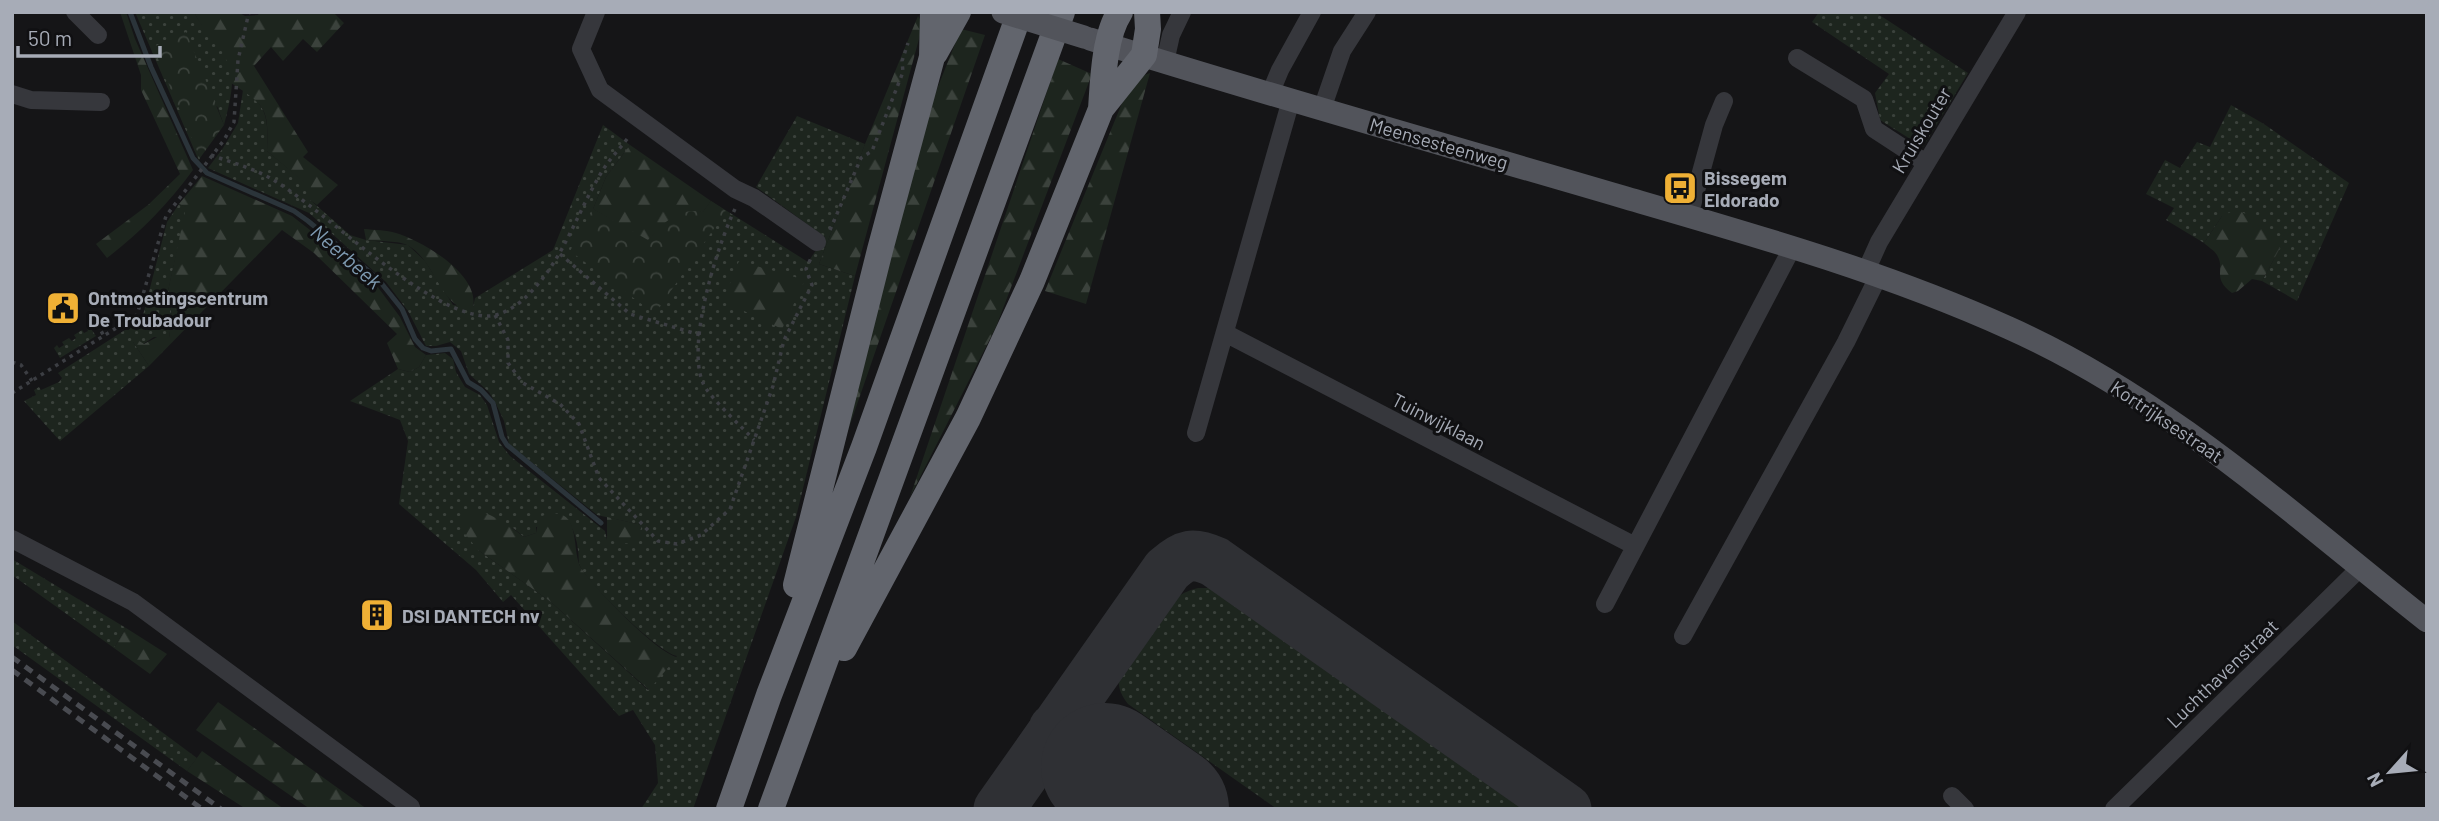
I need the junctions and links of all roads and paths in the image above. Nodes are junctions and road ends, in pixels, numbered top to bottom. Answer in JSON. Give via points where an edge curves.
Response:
{"nodes":[{"id":1,"x":75,"y":12,"type":"edge"},
{"id":2,"x":249,"y":12,"type":"edge"},
{"id":3,"x":596,"y":12,"type":"edge"},
{"id":4,"x":933,"y":12,"type":"edge"},
{"id":5,"x":958,"y":12,"type":"edge"},
{"id":6,"x":1003,"y":12,"type":"edge"},
{"id":7,"x":1020,"y":12,"type":"edge"},
{"id":8,"x":1062,"y":12,"type":"edge"},
{"id":9,"x":1120,"y":12,"type":"edge"},
{"id":10,"x":1147,"y":12,"type":"edge"},
{"id":11,"x":1182,"y":12,"type":"edge"},
{"id":12,"x":1312,"y":12,"type":"edge"},
{"id":13,"x":1367,"y":12,"type":"edge"},
{"id":14,"x":2017,"y":12,"type":"edge"},
{"id":15,"x":98,"y":35,"type":"dead end"},
{"id":16,"x":910,"y":38,"type":"dead end"},
{"id":17,"x":1097,"y":41,"type":"junction"},
{"id":18,"x":932,"y":57,"type":"junction"},
{"id":19,"x":1797,"y":58,"type":"dead end"},
{"id":20,"x":1154,"y":59,"type":"junction"},
{"id":21,"x":12,"y":94,"type":"edge"},
{"id":22,"x":1281,"y":97,"type":"junction"},
{"id":23,"x":1724,"y":101,"type":"dead end"},
{"id":24,"x":101,"y":102,"type":"dead end"},
{"id":25,"x":1101,"y":109,"type":"junction"},
{"id":26,"x":1322,"y":109,"type":"junction"},
{"id":27,"x":639,"y":121,"type":"junction"},
{"id":28,"x":211,"y":155,"type":"junction"},
{"id":29,"x":1926,"y":163,"type":"junction"},
{"id":30,"x":743,"y":193,"type":"junction"},
{"id":31,"x":1689,"y":216,"type":"junction"},
{"id":32,"x":817,"y":242,"type":"junction"},
{"id":33,"x":1792,"y":248,"type":"junction"},
{"id":34,"x":560,"y":254,"type":"junction"},
{"id":35,"x":1873,"y":273,"type":"junction"},
{"id":36,"x":495,"y":315,"type":"junction"},
{"id":37,"x":97,"y":324,"type":"dead end"},
{"id":38,"x":1225,"y":333,"type":"junction"},
{"id":39,"x":700,"y":335,"type":"junction"},
{"id":40,"x":104,"y":336,"type":"junction"},
{"id":41,"x":12,"y":362,"type":"edge"},
{"id":42,"x":32,"y":381,"type":"junction"},
{"id":43,"x":12,"y":393,"type":"edge"},
{"id":44,"x":1196,"y":433,"type":"dead end"},
{"id":45,"x":754,"y":440,"type":"junction"},
{"id":46,"x":12,"y":539,"type":"edge"},
{"id":47,"x":1634,"y":546,"type":"junction"},
{"id":48,"x":2360,"y":568,"type":"junction"},
{"id":49,"x":1605,"y":604,"type":"dead end"},
{"id":50,"x":2427,"y":621,"type":"edge"},
{"id":51,"x":1683,"y":636,"type":"dead end"},
{"id":52,"x":769,"y":695,"type":"junction"},
{"id":53,"x":801,"y":726,"type":"junction"},
{"id":54,"x":411,"y":807,"type":"edge"},
{"id":55,"x":729,"y":809,"type":"edge"},
{"id":56,"x":771,"y":809,"type":"edge"},
{"id":57,"x":2114,"y":809,"type":"edge"}],
"edges":[{"from":1,"to":15,"type":"street"},
{"from":2,"to":28,"type":"path","via":[[238,60],[234,122]]},
{"from":3,"to":27,"type":"street","via":[[581,49],[600,90]]},
{"from":4,"to":18,"type":"highway"},
{"from":5,"to":18,"type":"highway"},
{"from":6,"to":17,"type":"main road","name":"Meensesteenweg","bridge":true},
{"from":7,"to":52,"type":"highway","via":[[864,447]]},
{"from":8,"to":53,"type":"highway"},
{"from":9,"to":17,"type":"highway"},
{"from":10,"to":20,"type":"highway"},
{"from":11,"to":20,"type":"street"},
{"from":12,"to":22,"type":"street","via":[[1280,70]]},
{"from":13,"to":26,"type":"street","via":[[1342,51]]},
{"from":14,"to":29,"type":"street","name":"Kruiskouter"},
{"from":16,"to":32,"type":"path","via":[[903,72],[872,150],[862,158],[830,232]]},
{"from":17,"to":20,"type":"main road","name":"Meensesteenweg"},
{"from":17,"to":25,"type":"highway"},
{"from":18,"to":52,"type":"highway"},
{"from":19,"to":29,"type":"street","via":[[1864,99],[1874,130]]},
{"from":20,"to":22,"type":"main road","name":"Meensesteenweg"},
{"from":20,"to":25,"type":"highway"},
{"from":21,"to":24,"type":"street","via":[[31,100]]},
{"from":22,"to":26,"type":"main road","name":"Meensesteenweg"},
{"from":22,"to":38,"type":"street"},
{"from":23,"to":31,"type":"street"},
{"from":25,"to":53,"type":"highway","via":[[1032,281],[968,418]]},
{"from":26,"to":31,"type":"main road","name":"Meensesteenweg"},
{"from":27,"to":30,"type":"street"},
{"from":27,"to":34,"type":"path","via":[[600,174]]},
{"from":28,"to":36,"type":"path","via":[[275,181],[452,308]]},
{"from":28,"to":40,"type":"path","via":[[166,216],[137,315]]},
{"from":29,"to":35,"type":"street","name":"Kruiskouter","via":[[1879,242]]},
{"from":30,"to":32,"type":"street"},
{"from":30,"to":39,"type":"path","via":[[718,252]]},
{"from":31,"to":33,"type":"main road","name":"Meensesteenweg"},
{"from":32,"to":45,"type":"path","via":[[806,269],[812,285],[784,340]]},
{"from":33,"to":35,"type":"main road","name":"Meensesteenweg"},
{"from":33,"to":47,"type":"street"},
{"from":34,"to":36,"type":"path","via":[[527,297]]},
{"from":34,"to":39,"type":"path","via":[[630,314]]},
{"from":35,"to":48,"type":"main road","name":"Kortrijksestraat","via":[[2011,328],[2086,368],[2221,456]]},
{"from":35,"to":51,"type":"street","name":"Kruiskouter","via":[[1846,342]]},
{"from":36,"to":45,"type":"path","via":[[508,340],[508,363],[523,383],[560,404],[579,424],[600,478],[658,541],[677,544],[701,535],[730,509]]},
{"from":37,"to":40,"type":"path"},
{"from":38,"to":44,"type":"street"},
{"from":38,"to":47,"type":"street","name":"Tuinwijklaan"},
{"from":39,"to":45,"type":"path","via":[[697,358],[703,385]]},
{"from":40,"to":42,"type":"path"},
{"from":41,"to":42,"type":"path","via":[[21,365]]},
{"from":42,"to":43,"type":"path"},
{"from":46,"to":54,"type":"street","via":[[133,602]]},
{"from":47,"to":49,"type":"street"},
{"from":48,"to":50,"type":"main road","name":"Kortrijksestraat"},
{"from":48,"to":57,"type":"street","name":"Luchthavenstraat"},
{"from":52,"to":55,"type":"highway"},
{"from":53,"to":56,"type":"highway"}]}
